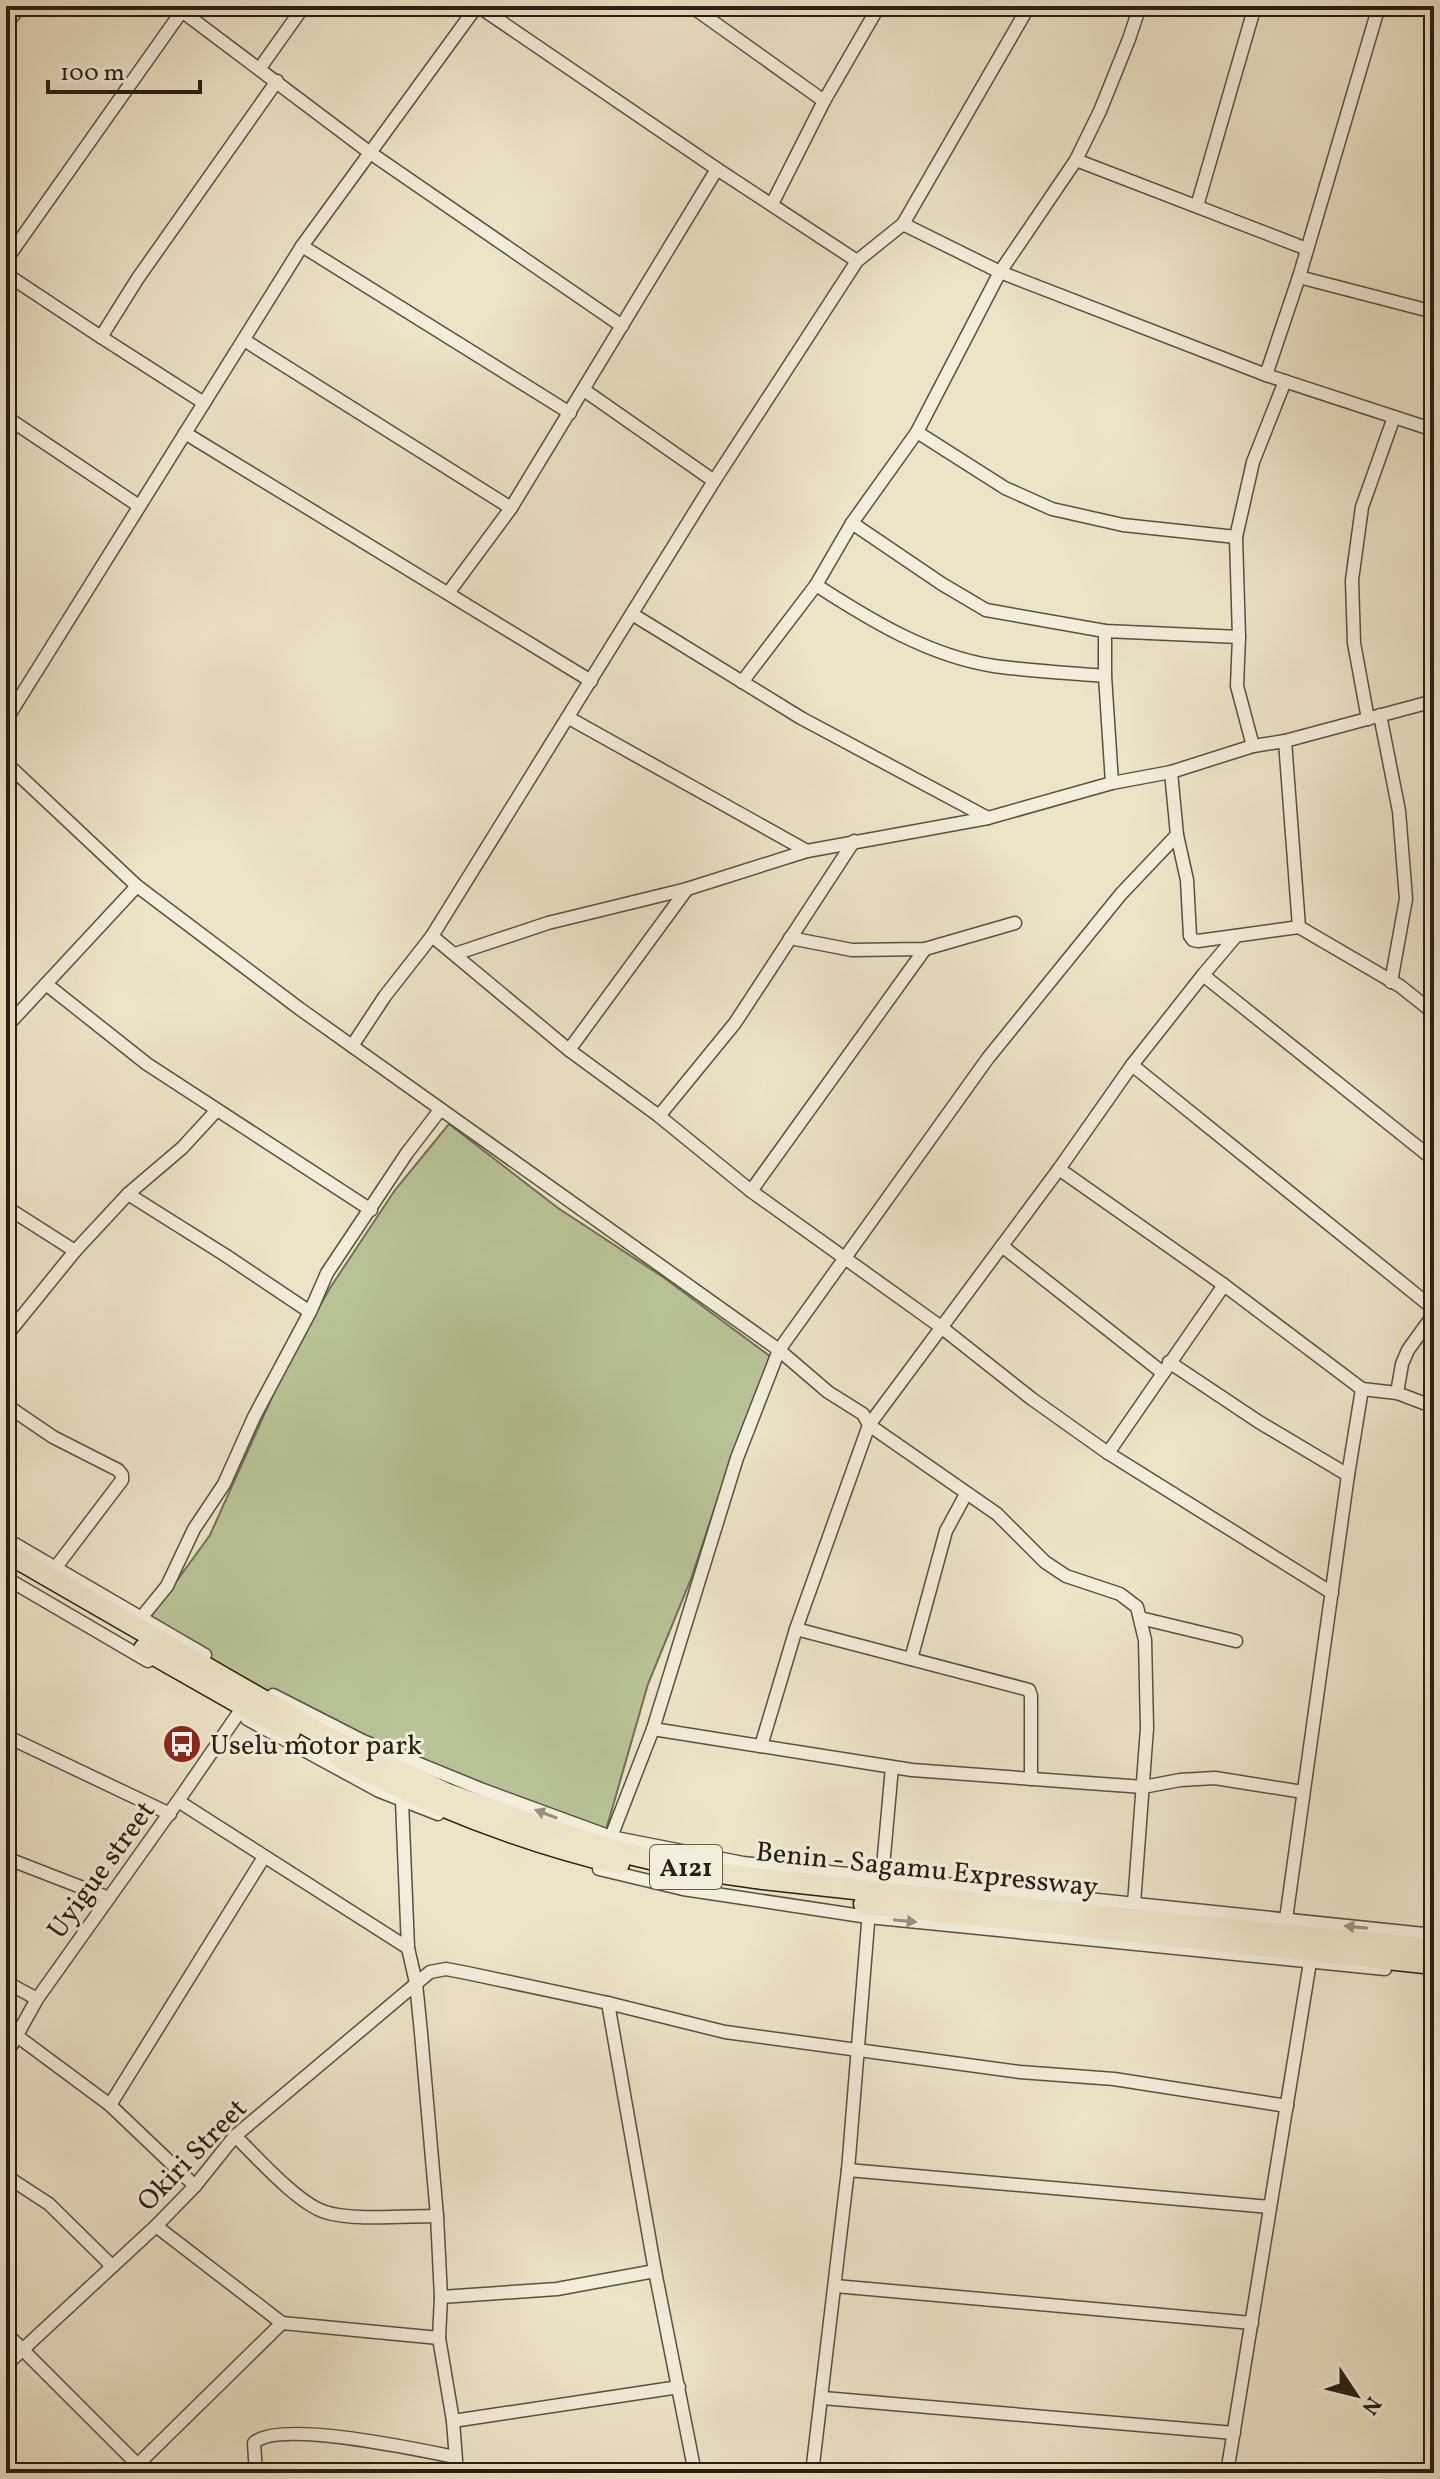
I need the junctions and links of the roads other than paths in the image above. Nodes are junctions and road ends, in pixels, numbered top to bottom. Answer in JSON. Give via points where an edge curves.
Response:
{"nodes":[{"id":1,"x":21,"y":6,"type":"edge"},
{"id":2,"x":304,"y":6,"type":"edge"},
{"id":3,"x":477,"y":6,"type":"edge"},
{"id":4,"x":691,"y":6,"type":"edge"},
{"id":5,"x":879,"y":6,"type":"edge"},
{"id":6,"x":1029,"y":6,"type":"edge"},
{"id":7,"x":1140,"y":6,"type":"edge"},
{"id":8,"x":1255,"y":6,"type":"edge"},
{"id":9,"x":1379,"y":6,"type":"edge"},
{"id":10,"x":178,"y":9,"type":"edge"},
{"id":11,"x":6,"y":24,"type":"edge"},
{"id":12,"x":260,"y":68,"type":"junction"},
{"id":13,"x":277,"y":81,"type":"junction"},
{"id":14,"x":824,"y":101,"type":"junction"},
{"id":15,"x":369,"y":152,"type":"junction"},
{"id":16,"x":1076,"y":160,"type":"junction"},
{"id":17,"x":717,"y":169,"type":"junction"},
{"id":18,"x":772,"y":204,"type":"junction"},
{"id":19,"x":1197,"y":206,"type":"junction"},
{"id":20,"x":903,"y":224,"type":"junction"},
{"id":21,"x":302,"y":246,"type":"junction"},
{"id":22,"x":1307,"y":249,"type":"junction"},
{"id":23,"x":6,"y":260,"type":"edge"},
{"id":24,"x":857,"y":261,"type":"junction"},
{"id":25,"x":1000,"y":272,"type":"junction"},
{"id":26,"x":6,"y":274,"type":"edge"},
{"id":27,"x":1299,"y":277,"type":"junction"},
{"id":28,"x":1434,"y":312,"type":"edge"},
{"id":29,"x":622,"y":326,"type":"junction"},
{"id":30,"x":101,"y":337,"type":"junction"},
{"id":31,"x":244,"y":340,"type":"junction"},
{"id":32,"x":1266,"y":375,"type":"junction"},
{"id":33,"x":1285,"y":381,"type":"junction"},
{"id":34,"x":584,"y":390,"type":"junction"},
{"id":35,"x":204,"y":403,"type":"junction"},
{"id":36,"x":570,"y":413,"type":"junction"},
{"id":37,"x":1394,"y":417,"type":"junction"},
{"id":38,"x":8,"y":423,"type":"edge"},
{"id":39,"x":1434,"y":430,"type":"edge"},
{"id":40,"x":917,"y":432,"type":"junction"},
{"id":41,"x":185,"y":433,"type":"junction"},
{"id":42,"x":714,"y":481,"type":"junction"},
{"id":43,"x":139,"y":506,"type":"junction"},
{"id":44,"x":511,"y":508,"type":"junction"},
{"id":45,"x":852,"y":523,"type":"junction"},
{"id":46,"x":1236,"y":537,"type":"junction"},
{"id":47,"x":816,"y":585,"type":"junction"},
{"id":48,"x":449,"y":592,"type":"junction"},
{"id":49,"x":632,"y":614,"type":"junction"},
{"id":50,"x":1105,"y":631,"type":"junction"},
{"id":51,"x":1239,"y":637,"type":"junction"},
{"id":52,"x":1105,"y":676,"type":"junction"},
{"id":53,"x":591,"y":681,"type":"junction"},
{"id":54,"x":742,"y":682,"type":"junction"},
{"id":55,"x":1434,"y":701,"type":"edge"},
{"id":56,"x":1374,"y":717,"type":"junction"},
{"id":57,"x":569,"y":718,"type":"junction"},
{"id":58,"x":6,"y":720,"type":"edge"},
{"id":59,"x":1285,"y":741,"type":"junction"},
{"id":60,"x":1253,"y":746,"type":"junction"},
{"id":61,"x":6,"y":763,"type":"edge"},
{"id":62,"x":1171,"y":772,"type":"junction"},
{"id":63,"x":1112,"y":783,"type":"junction"},
{"id":64,"x":988,"y":818,"type":"junction"},
{"id":65,"x":1177,"y":835,"type":"junction"},
{"id":66,"x":854,"y":841,"type":"junction"},
{"id":67,"x":807,"y":851,"type":"junction"},
{"id":68,"x":137,"y":886,"type":"junction"},
{"id":69,"x":687,"y":889,"type":"junction"},
{"id":70,"x":1015,"y":923,"type":"dead end"},
{"id":71,"x":1299,"y":927,"type":"junction"},
{"id":72,"x":432,"y":936,"type":"junction"},
{"id":73,"x":1236,"y":936,"type":"junction"},
{"id":74,"x":790,"y":938,"type":"junction"},
{"id":75,"x":925,"y":949,"type":"junction"},
{"id":76,"x":455,"y":954,"type":"junction"},
{"id":77,"x":1203,"y":975,"type":"junction"},
{"id":78,"x":1391,"y":982,"type":"junction"},
{"id":79,"x":46,"y":984,"type":"junction"},
{"id":80,"x":1434,"y":1013,"type":"edge"},
{"id":81,"x":6,"y":1027,"type":"edge"},
{"id":82,"x":352,"y":1046,"type":"junction"},
{"id":83,"x":569,"y":1050,"type":"junction"},
{"id":84,"x":1132,"y":1065,"type":"junction"},
{"id":85,"x":217,"y":1110,"type":"junction"},
{"id":86,"x":440,"y":1110,"type":"junction"},
{"id":87,"x":659,"y":1116,"type":"junction"},
{"id":88,"x":1434,"y":1160,"type":"edge"},
{"id":89,"x":1059,"y":1169,"type":"junction"},
{"id":90,"x":751,"y":1191,"type":"junction"},
{"id":91,"x":128,"y":1194,"type":"junction"},
{"id":92,"x":6,"y":1207,"type":"edge"},
{"id":93,"x":371,"y":1210,"type":"junction"},
{"id":94,"x":1002,"y":1246,"type":"junction"},
{"id":95,"x":75,"y":1251,"type":"junction"},
{"id":96,"x":845,"y":1259,"type":"junction"},
{"id":97,"x":1224,"y":1285,"type":"junction"},
{"id":98,"x":1434,"y":1311,"type":"edge"},
{"id":99,"x":310,"y":1312,"type":"junction"},
{"id":100,"x":941,"y":1327,"type":"junction"},
{"id":101,"x":6,"y":1336,"type":"edge"},
{"id":102,"x":779,"y":1350,"type":"junction"},
{"id":103,"x":1166,"y":1368,"type":"junction"},
{"id":104,"x":1362,"y":1389,"type":"junction"},
{"id":105,"x":1397,"y":1393,"type":"junction"},
{"id":106,"x":6,"y":1405,"type":"edge"},
{"id":107,"x":1434,"y":1407,"type":"edge"},
{"id":108,"x":869,"y":1425,"type":"junction"},
{"id":109,"x":1108,"y":1453,"type":"junction"},
{"id":110,"x":1348,"y":1475,"type":"junction"},
{"id":111,"x":966,"y":1494,"type":"junction"},
{"id":112,"x":6,"y":1539,"type":"edge"},
{"id":113,"x":6,"y":1552,"type":"edge"},
{"id":114,"x":56,"y":1567,"type":"junction"},
{"id":115,"x":6,"y":1568,"type":"edge"},
{"id":116,"x":6,"y":1578,"type":"edge"},
{"id":117,"x":1332,"y":1593,"type":"junction"},
{"id":118,"x":141,"y":1618,"type":"junction"},
{"id":119,"x":1140,"y":1618,"type":"junction"},
{"id":120,"x":796,"y":1629,"type":"junction"},
{"id":121,"x":1236,"y":1641,"type":"dead end"},
{"id":122,"x":911,"y":1659,"type":"junction"},
{"id":123,"x":238,"y":1714,"type":"junction"},
{"id":124,"x":653,"y":1729,"type":"junction"},
{"id":125,"x":6,"y":1736,"type":"edge"},
{"id":126,"x":761,"y":1746,"type":"junction"},
{"id":127,"x":892,"y":1767,"type":"junction"},
{"id":128,"x":1031,"y":1779,"type":"junction"},
{"id":129,"x":1143,"y":1787,"type":"junction"},
{"id":130,"x":1303,"y":1792,"type":"junction"},
{"id":131,"x":178,"y":1801,"type":"junction"},
{"id":132,"x":402,"y":1801,"type":"junction"},
{"id":133,"x":170,"y":1814,"type":"junction"},
{"id":134,"x":611,"y":1837,"type":"junction"},
{"id":135,"x":264,"y":1857,"type":"junction"},
{"id":136,"x":6,"y":1858,"type":"edge"},
{"id":137,"x":882,"y":1878,"type":"junction"},
{"id":138,"x":761,"y":1885,"type":"junction"},
{"id":139,"x":109,"y":1898,"type":"junction"},
{"id":140,"x":1134,"y":1904,"type":"junction"},
{"id":141,"x":869,"y":1911,"type":"junction"},
{"id":142,"x":1286,"y":1919,"type":"junction"},
{"id":143,"x":1434,"y":1935,"type":"edge"},
{"id":144,"x":408,"y":1948,"type":"junction"},
{"id":145,"x":1434,"y":1949,"type":"edge"},
{"id":146,"x":1310,"y":1962,"type":"junction"},
{"id":147,"x":1434,"y":1964,"type":"edge"},
{"id":148,"x":1434,"y":1974,"type":"edge"},
{"id":149,"x":6,"y":1982,"type":"edge"},
{"id":150,"x":416,"y":1983,"type":"junction"},
{"id":151,"x":37,"y":1999,"type":"junction"},
{"id":152,"x":608,"y":2003,"type":"junction"},
{"id":153,"x":17,"y":2036,"type":"junction"},
{"id":154,"x":857,"y":2051,"type":"junction"},
{"id":155,"x":6,"y":2055,"type":"edge"},
{"id":156,"x":110,"y":2105,"type":"junction"},
{"id":157,"x":1287,"y":2106,"type":"junction"},
{"id":158,"x":235,"y":2136,"type":"junction"},
{"id":159,"x":848,"y":2170,"type":"junction"},
{"id":160,"x":6,"y":2176,"type":"edge"},
{"id":161,"x":195,"y":2186,"type":"junction"},
{"id":162,"x":1270,"y":2207,"type":"junction"},
{"id":163,"x":437,"y":2216,"type":"junction"},
{"id":164,"x":156,"y":2226,"type":"junction"},
{"id":165,"x":112,"y":2266,"type":"junction"},
{"id":166,"x":655,"y":2271,"type":"junction"},
{"id":167,"x":835,"y":2286,"type":"junction"},
{"id":168,"x":441,"y":2297,"type":"junction"},
{"id":169,"x":282,"y":2323,"type":"junction"},
{"id":170,"x":1252,"y":2323,"type":"junction"},
{"id":171,"x":6,"y":2333,"type":"edge"},
{"id":172,"x":439,"y":2338,"type":"junction"},
{"id":173,"x":22,"y":2349,"type":"junction"},
{"id":174,"x":6,"y":2365,"type":"edge"},
{"id":175,"x":679,"y":2387,"type":"junction"},
{"id":176,"x":823,"y":2398,"type":"junction"},
{"id":177,"x":453,"y":2421,"type":"junction"},
{"id":178,"x":1234,"y":2433,"type":"junction"},
{"id":179,"x":455,"y":2457,"type":"junction"},
{"id":180,"x":133,"y":2469,"type":"edge"},
{"id":181,"x":256,"y":2473,"type":"edge"},
{"id":182,"x":457,"y":2473,"type":"edge"},
{"id":183,"x":695,"y":2473,"type":"edge"},
{"id":184,"x":812,"y":2473,"type":"edge"},
{"id":185,"x":1227,"y":2473,"type":"edge"}],
"edges":[{"from":1,"to":11,"type":"street"},
{"from":2,"to":12,"type":"street"},
{"from":3,"to":15,"type":"street"},
{"from":3,"to":17,"type":"street"},
{"from":4,"to":14,"type":"street"},
{"from":5,"to":14,"type":"street"},
{"from":6,"to":20,"type":"street"},
{"from":7,"to":16,"type":"street"},
{"from":8,"to":19,"type":"street"},
{"from":9,"to":22,"type":"street"},
{"from":10,"to":12,"type":"street"},
{"from":10,"to":23,"type":"street"},
{"from":12,"to":13,"type":"street"},
{"from":13,"to":15,"type":"street"},
{"from":13,"to":30,"type":"street"},
{"from":14,"to":18,"type":"street"},
{"from":15,"to":21,"type":"street"},
{"from":15,"to":29,"type":"street"},
{"from":16,"to":19,"type":"street"},
{"from":16,"to":25,"type":"street"},
{"from":17,"to":18,"type":"street"},
{"from":17,"to":29,"type":"street"},
{"from":18,"to":24,"type":"street"},
{"from":19,"to":22,"type":"street"},
{"from":20,"to":24,"type":"street"},
{"from":20,"to":25,"type":"street"},
{"from":21,"to":31,"type":"street"},
{"from":21,"to":36,"type":"street"},
{"from":22,"to":27,"type":"street"},
{"from":24,"to":42,"type":"street"},
{"from":25,"to":32,"type":"street"},
{"from":25,"to":40,"type":"street"},
{"from":26,"to":30,"type":"street"},
{"from":27,"to":28,"type":"street"},
{"from":27,"to":32,"type":"street"},
{"from":29,"to":34,"type":"street"},
{"from":30,"to":35,"type":"street"},
{"from":31,"to":35,"type":"street"},
{"from":31,"to":44,"type":"street"},
{"from":32,"to":33,"type":"street"},
{"from":33,"to":37,"type":"street"},
{"from":33,"to":46,"type":"street","via":[[1253,462]]},
{"from":34,"to":36,"type":"street"},
{"from":34,"to":42,"type":"street"},
{"from":35,"to":41,"type":"street"},
{"from":36,"to":44,"type":"street"},
{"from":37,"to":39,"type":"street"},
{"from":37,"to":56,"type":"street","via":[[1362,507],[1352,580],[1354,643]]},
{"from":38,"to":43,"type":"street"},
{"from":40,"to":45,"type":"street"},
{"from":40,"to":46,"type":"street","via":[[1005,488],[1052,509],[1123,525]]},
{"from":41,"to":43,"type":"street"},
{"from":41,"to":48,"type":"street"},
{"from":42,"to":49,"type":"street"},
{"from":43,"to":58,"type":"street"},
{"from":44,"to":48,"type":"street"},
{"from":45,"to":47,"type":"street"},
{"from":45,"to":50,"type":"street","via":[[986,610]]},
{"from":46,"to":51,"type":"street"},
{"from":47,"to":52,"type":"street","via":[[873,622],[936,650],[992,666]]},
{"from":47,"to":54,"type":"street"},
{"from":48,"to":53,"type":"street"},
{"from":49,"to":53,"type":"street"},
{"from":49,"to":54,"type":"street"},
{"from":50,"to":51,"type":"street"},
{"from":50,"to":52,"type":"street"},
{"from":51,"to":60,"type":"street","via":[[1237,686]]},
{"from":52,"to":63,"type":"street"},
{"from":53,"to":57,"type":"street"},
{"from":54,"to":64,"type":"street"},
{"from":55,"to":56,"type":"street"},
{"from":56,"to":59,"type":"street"},
{"from":56,"to":78,"type":"street","via":[[1399,811],[1406,899]]},
{"from":57,"to":67,"type":"street"},
{"from":57,"to":72,"type":"street"},
{"from":59,"to":60,"type":"street"},
{"from":59,"to":71,"type":"street"},
{"from":60,"to":62,"type":"street"},
{"from":61,"to":68,"type":"street"},
{"from":62,"to":63,"type":"street"},
{"from":62,"to":65,"type":"street"},
{"from":63,"to":64,"type":"street"},
{"from":64,"to":66,"type":"street"},
{"from":65,"to":73,"type":"street","via":[[1187,880],[1190,936],[1198,941]]},
{"from":65,"to":96,"type":"street","via":[[1121,894],[988,1058]]},
{"from":66,"to":67,"type":"street"},
{"from":66,"to":74,"type":"street"},
{"from":67,"to":69,"type":"street"},
{"from":68,"to":79,"type":"street"},
{"from":68,"to":82,"type":"street"},
{"from":69,"to":76,"type":"street","via":[[548,923]]},
{"from":69,"to":83,"type":"street"},
{"from":70,"to":75,"type":"street"},
{"from":71,"to":73,"type":"street"},
{"from":71,"to":78,"type":"street"},
{"from":72,"to":76,"type":"street"},
{"from":72,"to":82,"type":"street"},
{"from":73,"to":77,"type":"street"},
{"from":74,"to":75,"type":"street","via":[[852,950]]},
{"from":74,"to":87,"type":"street","via":[[735,1023]]},
{"from":75,"to":90,"type":"street"},
{"from":76,"to":83,"type":"street"},
{"from":77,"to":84,"type":"street"},
{"from":77,"to":88,"type":"street"},
{"from":78,"to":80,"type":"street"},
{"from":79,"to":81,"type":"street"},
{"from":79,"to":85,"type":"street","via":[[147,1064]]},
{"from":82,"to":86,"type":"street"},
{"from":83,"to":87,"type":"street"},
{"from":84,"to":89,"type":"street"},
{"from":84,"to":98,"type":"street"},
{"from":85,"to":91,"type":"street"},
{"from":85,"to":93,"type":"street"},
{"from":86,"to":93,"type":"street"},
{"from":86,"to":102,"type":"street"},
{"from":87,"to":90,"type":"street"},
{"from":89,"to":94,"type":"street"},
{"from":89,"to":97,"type":"street"},
{"from":90,"to":96,"type":"street"},
{"from":91,"to":95,"type":"street"},
{"from":91,"to":99,"type":"street"},
{"from":92,"to":95,"type":"street"},
{"from":93,"to":99,"type":"street","via":[[327,1273]]},
{"from":94,"to":100,"type":"street"},
{"from":94,"to":103,"type":"street"},
{"from":95,"to":101,"type":"street"},
{"from":96,"to":100,"type":"street"},
{"from":96,"to":102,"type":"street"},
{"from":97,"to":103,"type":"street"},
{"from":97,"to":104,"type":"street"},
{"from":98,"to":105,"type":"street","via":[[1408,1350]]},
{"from":99,"to":118,"type":"street","via":[[224,1484],[194,1529],[167,1586]]},
{"from":100,"to":108,"type":"street"},
{"from":100,"to":109,"type":"street"},
{"from":102,"to":108,"type":"street","via":[[863,1414]]},
{"from":102,"to":124,"type":"street","via":[[737,1458]]},
{"from":103,"to":109,"type":"street"},
{"from":103,"to":110,"type":"street"},
{"from":104,"to":105,"type":"street"},
{"from":104,"to":110,"type":"street"},
{"from":105,"to":107,"type":"street"},
{"from":106,"to":114,"type":"street","via":[[122,1475]]},
{"from":108,"to":111,"type":"street"},
{"from":108,"to":120,"type":"street"},
{"from":109,"to":117,"type":"street"},
{"from":110,"to":117,"type":"street"},
{"from":111,"to":119,"type":"street","via":[[997,1514],[1045,1562],[1066,1576],[1120,1594],[1137,1607]]},
{"from":111,"to":122,"type":"street","via":[[946,1531]]},
{"from":112,"to":114,"type":"street"},
{"from":113,"to":138,"type":"highway","name":"Benin - Sagamu Expressway","number":"A121","via":[[325,1736],[448,1794],[625,1853]]},
{"from":114,"to":118,"type":"street"},
{"from":115,"to":138,"type":"highway","number":"A121","via":[[298,1736],[459,1813],[535,1841],[666,1875]]},
{"from":116,"to":123,"type":"street"},
{"from":117,"to":130,"type":"street"},
{"from":134,"to":118,"type":"street","one_way":true,"via":[[363,1741],[268,1693]]},
{"from":119,"to":121,"type":"street"},
{"from":119,"to":129,"type":"street","via":[[1147,1728]]},
{"from":120,"to":122,"type":"street"},
{"from":120,"to":126,"type":"street"},
{"from":122,"to":128,"type":"street","via":[[1029,1690]]},
{"from":123,"to":131,"type":"street","name":"Uyigue street"},
{"from":123,"to":132,"type":"street"},
{"from":124,"to":126,"type":"street"},
{"from":124,"to":134,"type":"street"},
{"from":125,"to":133,"type":"street"},
{"from":126,"to":127,"type":"street"},
{"from":127,"to":128,"type":"street"},
{"from":127,"to":137,"type":"street"},
{"from":128,"to":129,"type":"street"},
{"from":129,"to":130,"type":"street","via":[[1215,1778]]},
{"from":129,"to":140,"type":"street"},
{"from":130,"to":142,"type":"street"},
{"from":131,"to":133,"type":"street","name":"Uyigue street"},
{"from":131,"to":135,"type":"street"},
{"from":132,"to":141,"type":"street","via":[[541,1853],[622,1875],[709,1894]]},
{"from":132,"to":144,"type":"street"},
{"from":133,"to":139,"type":"street","name":"Uyigue street"},
{"from":134,"to":137,"type":"street","via":[[743,1863]]},
{"from":135,"to":144,"type":"street"},
{"from":135,"to":156,"type":"street"},
{"from":136,"to":139,"type":"street"},
{"from":137,"to":140,"type":"street"},
{"from":138,"to":141,"type":"highway","number":"A121"},
{"from":138,"to":145,"type":"highway","name":"Benin - Sagamu Expressway","number":"A121"},
{"from":139,"to":151,"type":"street","name":"Uyigue street"},
{"from":140,"to":142,"type":"street"},
{"from":141,"to":146,"type":"street","one_way":true},
{"from":141,"to":147,"type":"highway","number":"A121"},
{"from":141,"to":154,"type":"street"},
{"from":143,"to":142,"type":"street","one_way":true},
{"from":144,"to":150,"type":"street"},
{"from":146,"to":148,"type":"street"},
{"from":146,"to":157,"type":"street"},
{"from":149,"to":151,"type":"street"},
{"from":150,"to":152,"type":"street","via":[[430,1972],[446,1969]]},
{"from":150,"to":158,"type":"street","name":"Okiri Street"},
{"from":150,"to":163,"type":"street"},
{"from":151,"to":153,"type":"street","name":"Uyigue street"},
{"from":152,"to":154,"type":"street","via":[[725,2032]]},
{"from":152,"to":166,"type":"street"},
{"from":153,"to":155,"type":"street","name":"Uyigue street"},
{"from":153,"to":156,"type":"street"},
{"from":154,"to":157,"type":"street","via":[[1114,2079]]},
{"from":154,"to":159,"type":"street"},
{"from":156,"to":161,"type":"street"},
{"from":157,"to":162,"type":"street"},
{"from":158,"to":161,"type":"street","name":"Okiri Street"},
{"from":158,"to":163,"type":"street","via":[[300,2198],[323,2212]]},
{"from":159,"to":162,"type":"street"},
{"from":159,"to":167,"type":"street"},
{"from":160,"to":165,"type":"street","via":[[49,2204]]},
{"from":161,"to":164,"type":"street","name":"Okiri Street"},
{"from":162,"to":170,"type":"street"},
{"from":163,"to":168,"type":"street"},
{"from":164,"to":165,"type":"street","name":"Okiri Street"},
{"from":164,"to":169,"type":"street"},
{"from":165,"to":173,"type":"street","name":"Okiri Street"},
{"from":166,"to":168,"type":"street","via":[[557,2289]]},
{"from":166,"to":175,"type":"street"},
{"from":167,"to":170,"type":"street"},
{"from":167,"to":176,"type":"street"},
{"from":168,"to":172,"type":"street"},
{"from":169,"to":172,"type":"street"},
{"from":169,"to":180,"type":"street"},
{"from":170,"to":178,"type":"street"},
{"from":171,"to":173,"type":"street"},
{"from":172,"to":177,"type":"street"},
{"from":173,"to":174,"type":"street","name":"Okiri Street"},
{"from":173,"to":180,"type":"street"},
{"from":175,"to":177,"type":"street"},
{"from":175,"to":183,"type":"street"},
{"from":176,"to":178,"type":"street"},
{"from":176,"to":184,"type":"street"},
{"from":177,"to":179,"type":"street"},
{"from":178,"to":185,"type":"street"},
{"from":179,"to":181,"type":"street","via":[[369,2440],[308,2434],[262,2437],[254,2443]]},
{"from":179,"to":182,"type":"street"}]}
